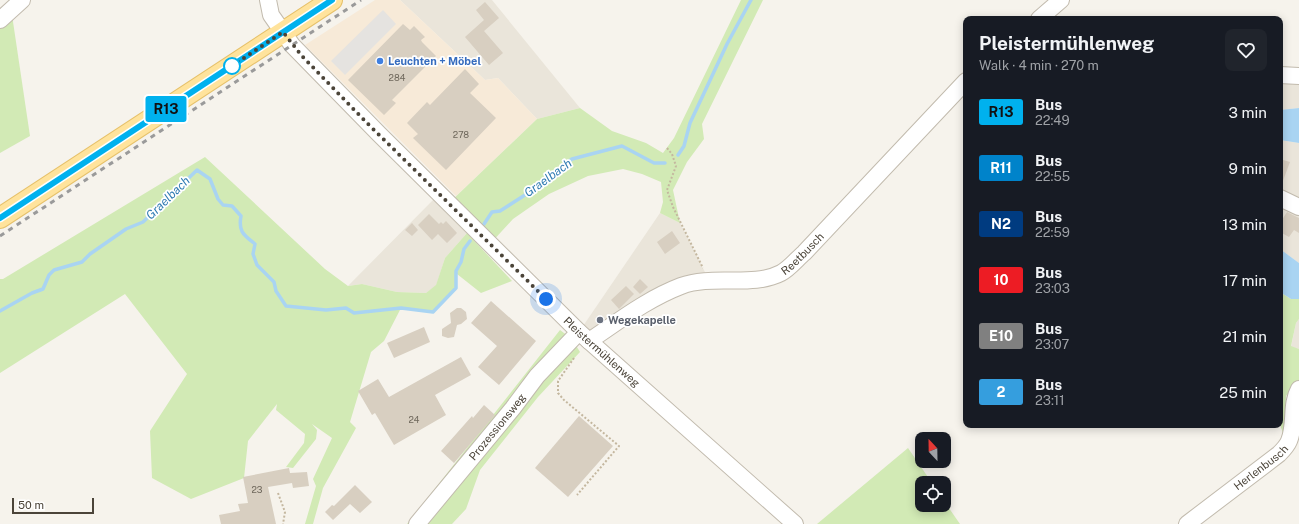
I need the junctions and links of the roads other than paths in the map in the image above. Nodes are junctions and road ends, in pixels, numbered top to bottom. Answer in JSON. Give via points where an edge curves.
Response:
{"nodes":[{"id":1,"x":22,"y":0,"type":"edge"},
{"id":2,"x":268,"y":0,"type":"edge"},
{"id":3,"x":332,"y":0,"type":"edge"},
{"id":4,"x":1061,"y":0,"type":"edge"},
{"id":5,"x":1042,"y":16,"type":"edge"},
{"id":6,"x":0,"y":20,"type":"edge"},
{"id":7,"x":283,"y":32,"type":"junction"},
{"id":8,"x":1283,"y":75,"type":"edge"},
{"id":9,"x":1299,"y":76,"type":"edge"},
{"id":10,"x":963,"y":84,"type":"edge"},
{"id":11,"x":1283,"y":199,"type":"edge"},
{"id":12,"x":1299,"y":206,"type":"edge"},
{"id":13,"x":0,"y":218,"type":"edge"},
{"id":14,"x":580,"y":338,"type":"junction"},
{"id":15,"x":1299,"y":389,"type":"edge"},
{"id":16,"x":417,"y":524,"type":"edge"},
{"id":17,"x":795,"y":524,"type":"edge"},
{"id":18,"x":1187,"y":524,"type":"edge"}],
"edges":[{"from":1,"to":6,"type":"street"},
{"from":2,"to":7,"type":"street","name":"Pleistermühlenweg","via":[[271,15]]},
{"from":3,"to":7,"type":"main road"},
{"from":4,"to":5,"type":"street"},
{"from":7,"to":13,"type":"main road"},
{"from":7,"to":14,"type":"street","name":"Pleistermühlenweg","via":[[302,56]]},
{"from":8,"to":9,"type":"street"},
{"from":10,"to":14,"type":"street","name":"Reetbusch","via":[[804,253],[781,273],[756,280],[709,280],[682,286]]},
{"from":11,"to":12,"type":"street"},
{"from":14,"to":16,"type":"street","name":"Prozessionsweg","via":[[525,390]]},
{"from":14,"to":17,"type":"street","name":"Pleistermühlenweg"},
{"from":15,"to":18,"type":"street","name":"Herlenbusch","via":[[1294,398],[1292,430],[1288,443],[1280,454]]}]}
